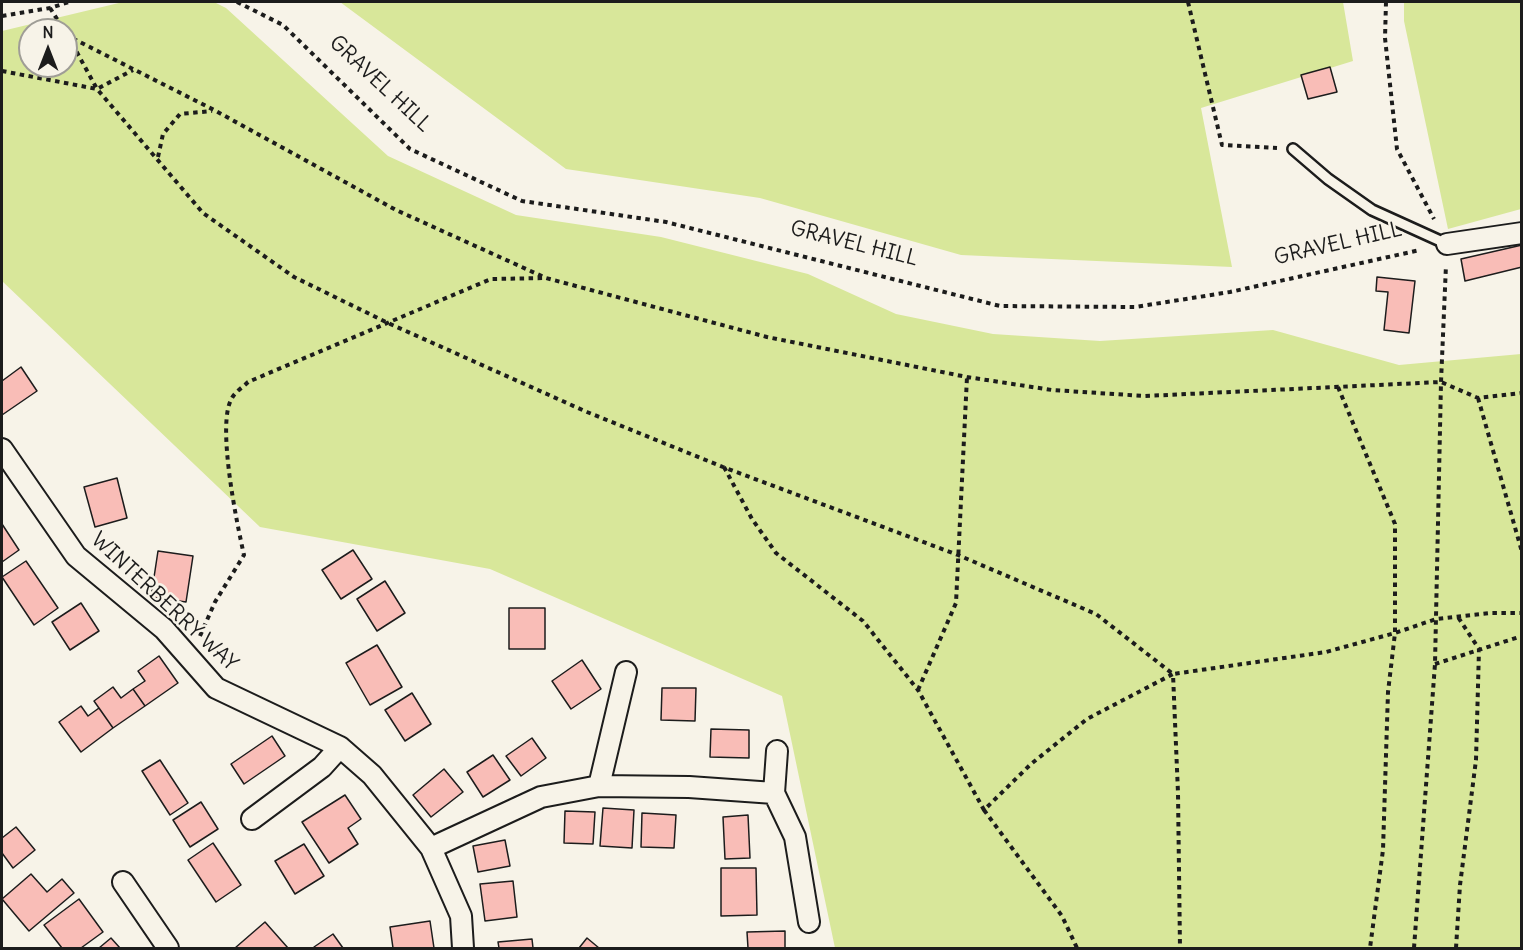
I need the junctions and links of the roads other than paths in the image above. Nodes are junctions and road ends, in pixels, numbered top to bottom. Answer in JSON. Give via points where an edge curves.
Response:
{"nodes":[{"id":1,"x":1293,"y":149,"type":"road end"},
{"id":2,"x":1521,"y":233,"type":"edge"},
{"id":3,"x":1447,"y":244,"type":"joint"},
{"id":4,"x":2,"y":449,"type":"edge"},
{"id":5,"x":626,"y":672,"type":"dead end"},
{"id":6,"x":340,"y":747,"type":"junction"},
{"id":7,"x":777,"y":751,"type":"dead end"},
{"id":8,"x":599,"y":786,"type":"junction"},
{"id":9,"x":774,"y":793,"type":"junction"},
{"id":10,"x":252,"y":819,"type":"dead end"},
{"id":11,"x":431,"y":848,"type":"junction"},
{"id":12,"x":123,"y":882,"type":"dead end"},
{"id":13,"x":809,"y":922,"type":"dead end"},
{"id":14,"x":168,"y":948,"type":"edge"},
{"id":15,"x":463,"y":948,"type":"edge"}],
"edges":[{"from":1,"to":3,"type":"lane","via":[[1372,210]]},
{"from":2,"to":3,"type":"street"},
{"from":4,"to":6,"type":"street","name":"WINTERBERRY WAY","via":[[76,556],[164,629],[216,688]]},
{"from":5,"to":8,"type":"street"},
{"from":6,"to":10,"type":"street","via":[[322,767]]},
{"from":6,"to":11,"type":"street","name":"WINTERBERRY WAY","via":[[372,775]]},
{"from":7,"to":9,"type":"street"},
{"from":8,"to":9,"type":"street"},
{"from":8,"to":11,"type":"street","via":[[541,797]]},
{"from":9,"to":13,"type":"street","via":[[795,837]]},
{"from":11,"to":15,"type":"street","name":"WINTERBERRY WAY","via":[[461,916]]},
{"from":12,"to":14,"type":"street"}]}
